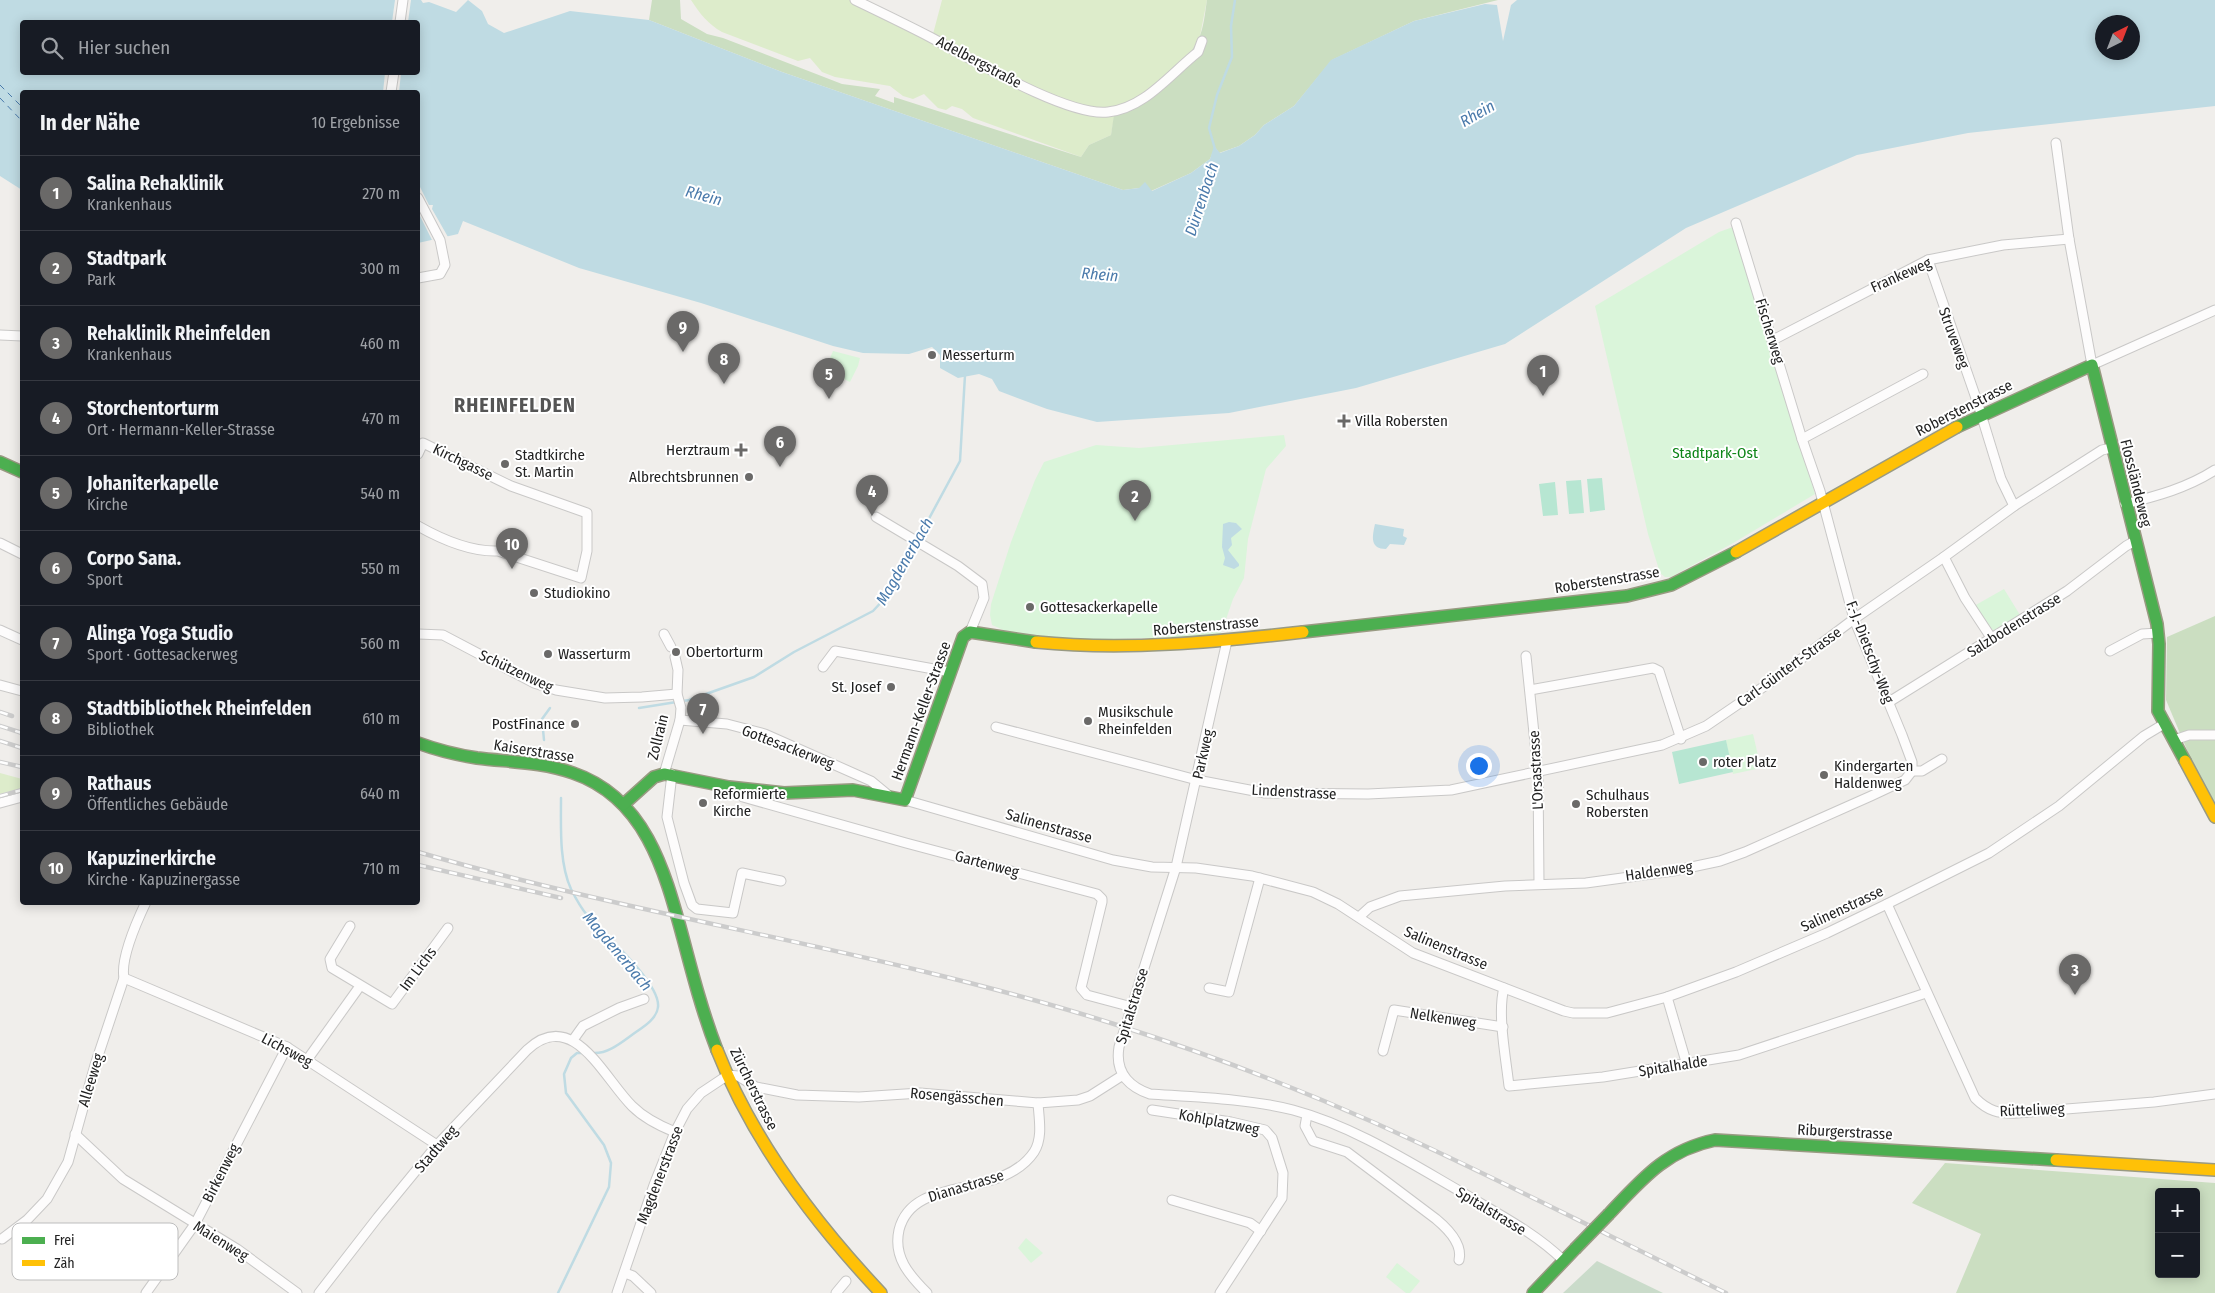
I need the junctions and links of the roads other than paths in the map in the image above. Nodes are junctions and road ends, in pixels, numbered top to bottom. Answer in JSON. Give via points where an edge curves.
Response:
{"nodes":[{"id":1,"x":403,"y":0,"type":"edge"},
{"id":2,"x":855,"y":0,"type":"edge"},
{"id":3,"x":400,"y":20,"type":"edge"},
{"id":4,"x":1202,"y":41,"type":"dead end"},
{"id":5,"x":394,"y":75,"type":"edge"},
{"id":6,"x":391,"y":90,"type":"edge"},
{"id":7,"x":2056,"y":143,"type":"dead end"},
{"id":8,"x":420,"y":202,"type":"edge"},
{"id":9,"x":1736,"y":223,"type":"dead end"},
{"id":10,"x":2069,"y":239,"type":"junction"},
{"id":11,"x":1928,"y":260,"type":"junction"},
{"id":12,"x":420,"y":278,"type":"edge"},
{"id":13,"x":2215,"y":310,"type":"edge"},
{"id":14,"x":0,"y":335,"type":"edge"},
{"id":15,"x":20,"y":336,"type":"edge"},
{"id":16,"x":1773,"y":340,"type":"junction"},
{"id":17,"x":2092,"y":365,"type":"junction"},
{"id":18,"x":1923,"y":374,"type":"dead end"},
{"id":19,"x":1980,"y":415,"type":"junction"},
{"id":20,"x":1802,"y":439,"type":"junction"},
{"id":21,"x":2111,"y":448,"type":"junction"},
{"id":22,"x":420,"y":449,"type":"edge"},
{"id":23,"x":0,"y":462,"type":"edge"},
{"id":24,"x":2215,"y":470,"type":"edge"},
{"id":25,"x":20,"y":471,"type":"edge"},
{"id":26,"x":1822,"y":503,"type":"junction"},
{"id":27,"x":2125,"y":504,"type":"junction"},
{"id":28,"x":2014,"y":506,"type":"junction"},
{"id":29,"x":876,"y":517,"type":"dead end"},
{"id":30,"x":420,"y":527,"type":"edge"},
{"id":31,"x":2135,"y":541,"type":"junction"},
{"id":32,"x":0,"y":543,"type":"edge"},
{"id":33,"x":20,"y":553,"type":"edge"},
{"id":34,"x":1944,"y":558,"type":"junction"},
{"id":35,"x":1854,"y":619,"type":"junction"},
{"id":36,"x":0,"y":630,"type":"edge"},
{"id":37,"x":970,"y":632,"type":"junction"},
{"id":38,"x":2158,"y":632,"type":"junction"},
{"id":39,"x":420,"y":634,"type":"edge"},
{"id":40,"x":664,"y":634,"type":"dead end"},
{"id":41,"x":20,"y":636,"type":"edge"},
{"id":42,"x":1992,"y":639,"type":"junction"},
{"id":43,"x":1228,"y":641,"type":"junction"},
{"id":44,"x":671,"y":647,"type":"dead end"},
{"id":45,"x":2110,"y":651,"type":"dead end"},
{"id":46,"x":1526,"y":656,"type":"dead end"},
{"id":47,"x":675,"y":657,"type":"dead end"},
{"id":48,"x":823,"y":667,"type":"dead end"},
{"id":49,"x":950,"y":672,"type":"junction"},
{"id":50,"x":0,"y":685,"type":"edge"},
{"id":51,"x":20,"y":690,"type":"edge"},
{"id":52,"x":1530,"y":690,"type":"junction"},
{"id":53,"x":678,"y":695,"type":"junction"},
{"id":54,"x":1889,"y":702,"type":"junction"},
{"id":55,"x":680,"y":720,"type":"junction"},
{"id":56,"x":2164,"y":724,"type":"junction"},
{"id":57,"x":996,"y":727,"type":"dead end"},
{"id":58,"x":2215,"y":734,"type":"edge"},
{"id":59,"x":1681,"y":738,"type":"junction"},
{"id":60,"x":2174,"y":740,"type":"junction"},
{"id":61,"x":420,"y":744,"type":"edge"},
{"id":62,"x":1942,"y":759,"type":"dead end"},
{"id":63,"x":1912,"y":771,"type":"junction"},
{"id":64,"x":1538,"y":772,"type":"junction"},
{"id":65,"x":668,"y":774,"type":"junction"},
{"id":66,"x":1197,"y":780,"type":"junction"},
{"id":67,"x":730,"y":787,"type":"junction"},
{"id":68,"x":889,"y":796,"type":"junction"},
{"id":69,"x":20,"y":798,"type":"edge"},
{"id":70,"x":905,"y":800,"type":"junction"},
{"id":71,"x":0,"y":803,"type":"edge"},
{"id":72,"x":624,"y":804,"type":"junction"},
{"id":73,"x":2215,"y":817,"type":"edge"},
{"id":74,"x":662,"y":866,"type":"joint"},
{"id":75,"x":1176,"y":868,"type":"junction"},
{"id":76,"x":1260,"y":878,"type":"junction"},
{"id":77,"x":781,"y":881,"type":"dead end"},
{"id":78,"x":1539,"y":884,"type":"junction"},
{"id":79,"x":1887,"y":904,"type":"junction"},
{"id":80,"x":145,"y":905,"type":"edge"},
{"id":81,"x":1359,"y":917,"type":"junction"},
{"id":82,"x":350,"y":926,"type":"dead end"},
{"id":83,"x":448,"y":928,"type":"dead end"},
{"id":84,"x":124,"y":978,"type":"junction"},
{"id":85,"x":360,"y":986,"type":"junction"},
{"id":86,"x":1209,"y":988,"type":"dead end"},
{"id":87,"x":1504,"y":988,"type":"junction"},
{"id":88,"x":1926,"y":994,"type":"junction"},
{"id":89,"x":644,"y":998,"type":"dead end"},
{"id":90,"x":1667,"y":998,"type":"junction"},
{"id":91,"x":1132,"y":1007,"type":"junction"},
{"id":92,"x":1503,"y":1027,"type":"junction"},
{"id":93,"x":573,"y":1040,"type":"junction"},
{"id":94,"x":287,"y":1047,"type":"junction"},
{"id":95,"x":1383,"y":1051,"type":"dead end"},
{"id":96,"x":307,"y":1060,"type":"junction"},
{"id":97,"x":1687,"y":1065,"type":"junction"},
{"id":98,"x":728,"y":1075,"type":"junction"},
{"id":99,"x":1123,"y":1075,"type":"junction"},
{"id":100,"x":2215,"y":1094,"type":"edge"},
{"id":101,"x":1038,"y":1103,"type":"junction"},
{"id":102,"x":1152,"y":1110,"type":"dead end"},
{"id":103,"x":1308,"y":1115,"type":"junction"},
{"id":104,"x":675,"y":1132,"type":"junction"},
{"id":105,"x":75,"y":1134,"type":"junction"},
{"id":106,"x":437,"y":1145,"type":"junction"},
{"id":107,"x":2215,"y":1170,"type":"edge"},
{"id":108,"x":1172,"y":1200,"type":"dead end"},
{"id":109,"x":23,"y":1223,"type":"edge"},
{"id":110,"x":195,"y":1224,"type":"junction"},
{"id":111,"x":1261,"y":1230,"type":"junction"},
{"id":112,"x":12,"y":1231,"type":"edge"},
{"id":113,"x":2,"y":1239,"type":"dead end"},
{"id":114,"x":178,"y":1248,"type":"edge"},
{"id":115,"x":1459,"y":1260,"type":"dead end"},
{"id":116,"x":1564,"y":1260,"type":"junction"},
{"id":117,"x":625,"y":1273,"type":"junction"},
{"id":118,"x":155,"y":1280,"type":"edge"},
{"id":119,"x":846,"y":1281,"type":"dead end"},
{"id":120,"x":146,"y":1293,"type":"edge"},
{"id":121,"x":297,"y":1293,"type":"edge"},
{"id":122,"x":319,"y":1293,"type":"edge"},
{"id":123,"x":617,"y":1293,"type":"edge"},
{"id":124,"x":651,"y":1293,"type":"edge"},
{"id":125,"x":836,"y":1293,"type":"edge"},
{"id":126,"x":881,"y":1293,"type":"edge"},
{"id":127,"x":927,"y":1293,"type":"edge"},
{"id":128,"x":1221,"y":1293,"type":"edge"},
{"id":129,"x":1533,"y":1293,"type":"edge"}],
"edges":[{"from":1,"to":3,"type":"street"},
{"from":2,"to":4,"type":"street","name":"Adelbergstraße","via":[[1015,82],[1088,110],[1107,112],[1143,99],[1198,52]]},
{"from":5,"to":6,"type":"street"},
{"from":7,"to":10,"type":"street","name":"Flossländeweg"},
{"from":8,"to":12,"type":"street","via":[[438,237],[445,265],[440,274]]},
{"from":9,"to":16,"type":"street","name":"Fischerweg"},
{"from":10,"to":11,"type":"street","name":"Frankeweg","via":[[2003,245]]},
{"from":10,"to":17,"type":"street","name":"Flossländeweg"},
{"from":11,"to":16,"type":"street","name":"Frankeweg"},
{"from":11,"to":19,"type":"street","name":"Struveweg"},
{"from":13,"to":17,"type":"street","name":"Roberstenstrasse"},
{"from":14,"to":15,"type":"street"},
{"from":16,"to":20,"type":"street","name":"Fischerweg"},
{"from":17,"to":19,"type":"street","name":"Roberstenstrasse"},
{"from":17,"to":21,"type":"street","name":"Flossländeweg"},
{"from":18,"to":20,"type":"street"},
{"from":19,"to":26,"type":"street","name":"Roberstenstrasse"},
{"from":19,"to":28,"type":"street","name":"Struveweg","via":[[2001,479]]},
{"from":20,"to":26,"type":"street","name":"Fischerweg"},
{"from":21,"to":27,"type":"street","name":"Flossländeweg"},
{"from":21,"to":28,"type":"street","name":"Carl-Güntert-Strasse","via":[[2102,450]]},
{"from":22,"to":30,"type":"street","name":"Kirchgasse","via":[[423,442],[511,486],[587,513],[587,551],[581,578],[498,551],[437,536]]},
{"from":23,"to":25,"type":"street"},
{"from":24,"to":27,"type":"street","via":[[2188,486]]},
{"from":26,"to":35,"type":"street","name":"F.-J.-Dietschy-Weg"},
{"from":26,"to":43,"type":"street","name":"Roberstenstrasse","via":[[1719,562],[1656,590]]},
{"from":27,"to":31,"type":"street","name":"Flossländeweg"},
{"from":28,"to":34,"type":"street","name":"Carl-Güntert-Strasse"},
{"from":29,"to":37,"type":"street","name":"Hermann-Keller-Strasse","via":[[982,584],[984,598]]},
{"from":31,"to":38,"type":"street","name":"Flossländeweg"},
{"from":31,"to":42,"type":"street","name":"Salzbodenstrasse"},
{"from":32,"to":33,"type":"street"},
{"from":34,"to":35,"type":"street","name":"Carl-Güntert-Strasse"},
{"from":34,"to":42,"type":"street"},
{"from":35,"to":54,"type":"street","name":"F.-J.-Dietschy-Weg"},
{"from":35,"to":59,"type":"street","name":"Carl-Güntert-Strasse","via":[[1772,681],[1706,726]]},
{"from":36,"to":41,"type":"street"},
{"from":37,"to":43,"type":"street","name":"Roberstenstrasse","via":[[1034,643],[1121,647]]},
{"from":37,"to":49,"type":"street","name":"Hermann-Keller-Strasse","via":[[964,637]]},
{"from":38,"to":45,"type":"street","via":[[2142,634]]},
{"from":38,"to":56,"type":"street","name":"Flossländeweg","via":[[2158,711]]},
{"from":39,"to":53,"type":"street","name":"Schützenweg","via":[[443,635],[534,683],[556,690],[605,698]]},
{"from":40,"to":44,"type":"street"},
{"from":42,"to":54,"type":"street","name":"Salzbodenstrasse"},
{"from":43,"to":66,"type":"street","name":"Parkweg"},
{"from":46,"to":52,"type":"street","name":"L'Orsastrasse"},
{"from":47,"to":53,"type":"street","name":"Zollrain"},
{"from":48,"to":49,"type":"street","via":[[835,651]]},
{"from":49,"to":70,"type":"street","name":"Hermann-Keller-Strasse"},
{"from":50,"to":51,"type":"street"},
{"from":52,"to":59,"type":"street","via":[[1653,668],[1659,671]]},
{"from":52,"to":64,"type":"street","name":"L'Orsastrasse"},
{"from":53,"to":55,"type":"street","name":"Zollrain"},
{"from":54,"to":63,"type":"street","name":"F.-J.-Dietschy-Weg","via":[[1912,762]]},
{"from":55,"to":65,"type":"street","name":"Zollrain"},
{"from":55,"to":68,"type":"street","name":"Gottesackerweg","via":[[727,724],[765,734],[871,781]]},
{"from":56,"to":60,"type":"street","name":"Flossländeweg"},
{"from":56,"to":79,"type":"street","name":"Salinenstrasse","via":[[2144,736],[2059,806],[1989,853]]},
{"from":57,"to":66,"type":"street","name":"Lindenstrasse"},
{"from":58,"to":60,"type":"street","via":[[2189,735]]},
{"from":59,"to":64,"type":"street","name":"Carl-Güntert-Strasse","via":[[1634,752]]},
{"from":60,"to":73,"type":"street","name":"Flossländeweg"},
{"from":61,"to":72,"type":"street","name":"Kaiserstrasse","via":[[467,756],[568,769],[605,788]]},
{"from":62,"to":63,"type":"street","name":"Haldenweg","via":[[1922,771]]},
{"from":63,"to":78,"type":"street","name":"Haldenweg","via":[[1905,780],[1720,861],[1586,883]]},
{"from":64,"to":66,"type":"street","name":"Lindenstrasse","via":[[1451,790],[1368,794],[1265,793]]},
{"from":64,"to":78,"type":"street","name":"L'Orsastrasse"},
{"from":65,"to":67,"type":"street","name":"Salinenstrasse"},
{"from":65,"to":72,"type":"street","name":"Zollrain","via":[[654,777]]},
{"from":65,"to":77,"type":"street","via":[[667,817],[692,905],[698,909],[733,913],[742,873]]},
{"from":66,"to":75,"type":"street","name":"Parkweg"},
{"from":67,"to":68,"type":"street","name":"Salinenstrasse","via":[[784,793],[853,790]]},
{"from":67,"to":91,"type":"street","name":"Gartenweg","via":[[743,797],[1097,894],[1102,902],[1081,988],[1087,995]]},
{"from":68,"to":70,"type":"street","name":"Salinenstrasse"},
{"from":69,"to":71,"type":"street"},
{"from":70,"to":75,"type":"street","name":"Salinenstrasse","via":[[1113,860]]},
{"from":72,"to":74,"type":"street","name":"Kaiserstrasse","via":[[647,835]]},
{"from":74,"to":98,"type":"street","name":"Zürcherstrasse","via":[[702,1004]]},
{"from":75,"to":76,"type":"street","name":"Salinenstrasse"},
{"from":75,"to":91,"type":"street","name":"Spitalstrasse"},
{"from":76,"to":81,"type":"street","name":"Salinenstrasse","via":[[1313,892]]},
{"from":76,"to":86,"type":"street","via":[[1229,992]]},
{"from":78,"to":81,"type":"street","name":"Haldenweg","via":[[1400,896],[1370,907]]},
{"from":79,"to":88,"type":"street","name":"Rütteliweg"},
{"from":79,"to":90,"type":"street","name":"Salinenstrasse","via":[[1736,972]]},
{"from":80,"to":84,"type":"street","name":"Alleeweg","via":[[122,970]]},
{"from":81,"to":87,"type":"street","name":"Salinenstrasse","via":[[1413,953]]},
{"from":82,"to":85,"type":"street","name":"Im Lichs","via":[[330,959],[332,968]]},
{"from":83,"to":85,"type":"street","name":"Im Lichs","via":[[392,1004]]},
{"from":84,"to":94,"type":"street","name":"Lichsweg"},
{"from":84,"to":105,"type":"street","name":"Alleeweg"},
{"from":85,"to":96,"type":"street"},
{"from":87,"to":90,"type":"street","name":"Salinenstrasse","via":[[1572,1013],[1607,1013]]},
{"from":87,"to":92,"type":"street","name":"Spitalhalde"},
{"from":88,"to":97,"type":"street","name":"Spitalhalde","via":[[1739,1055]]},
{"from":88,"to":100,"type":"street","name":"Rütteliweg","via":[[1974,1098],[1994,1112],[2008,1114],[2138,1104]]},
{"from":89,"to":93,"type":"street","via":[[583,1026]]},
{"from":90,"to":97,"type":"street"},
{"from":91,"to":99,"type":"street","name":"Spitalstrasse","via":[[1118,1053]]},
{"from":92,"to":95,"type":"street","name":"Nelkenweg","via":[[1394,1010]]},
{"from":92,"to":97,"type":"street","name":"Spitalhalde","via":[[1509,1086]]},
{"from":93,"to":104,"type":"street","name":"Stadtweg","via":[[582,1046],[634,1108]]},
{"from":93,"to":106,"type":"street","name":"Stadtweg","via":[[547,1036],[537,1041]]},
{"from":94,"to":96,"type":"street","name":"Lichsweg"},
{"from":94,"to":110,"type":"street","name":"Birkenweg"},
{"from":96,"to":106,"type":"street","name":"Lichsweg"},
{"from":98,"to":101,"type":"street","name":"Rosengässchen","via":[[738,1076],[756,1086],[797,1095],[835,1098],[920,1093]]},
{"from":98,"to":104,"type":"street","name":"Magdenerstrasse","via":[[701,1093],[687,1109]]},
{"from":98,"to":126,"type":"street","name":"Zürcherstrasse","via":[[774,1161],[803,1203]]},
{"from":99,"to":101,"type":"street","name":"Rosengässchen","via":[[1078,1100]]},
{"from":99,"to":103,"type":"street","name":"Spitalstrasse","via":[[1134,1087],[1150,1094],[1268,1105]]},
{"from":101,"to":127,"type":"street","name":"Dianastrasse","via":[[1040,1133],[1035,1150],[1024,1163],[1000,1179],[925,1197],[905,1215],[898,1235],[899,1255],[908,1274]]},
{"from":102,"to":111,"type":"street","name":"Kohlplatzweg","via":[[1265,1130],[1272,1138],[1283,1173],[1282,1198]]},
{"from":103,"to":115,"type":"street","via":[[1305,1126],[1314,1141],[1347,1152],[1436,1219],[1455,1240],[1461,1252]]},
{"from":103,"to":116,"type":"street","name":"Spitalstrasse","via":[[1359,1136],[1425,1172],[1534,1236]]},
{"from":104,"to":117,"type":"street","name":"Magdenerstrasse"},
{"from":105,"to":109,"type":"street","name":"Alleeweg","via":[[68,1162],[52,1191]]},
{"from":105,"to":110,"type":"street","name":"Maienweg","via":[[123,1179]]},
{"from":106,"to":122,"type":"street","name":"Stadtweg"},
{"from":107,"to":116,"type":"street","name":"Riburgerstrasse","bridge":true,"via":[[1716,1140],[1686,1146],[1668,1156]]},
{"from":108,"to":111,"type":"street","via":[[1250,1223]]},
{"from":110,"to":114,"type":"street","name":"Birkenweg"},
{"from":110,"to":121,"type":"street","name":"Maienweg","via":[[237,1249]]},
{"from":111,"to":128,"type":"street","name":"Kohlplatzweg"},
{"from":112,"to":113,"type":"street","name":"Alleeweg"},
{"from":116,"to":129,"type":"street","name":"Riburgerstrasse"},
{"from":117,"to":123,"type":"street","name":"Magdenerstrasse"},
{"from":117,"to":124,"type":"street"},
{"from":118,"to":120,"type":"street","name":"Birkenweg"},
{"from":119,"to":125,"type":"street"}]}
